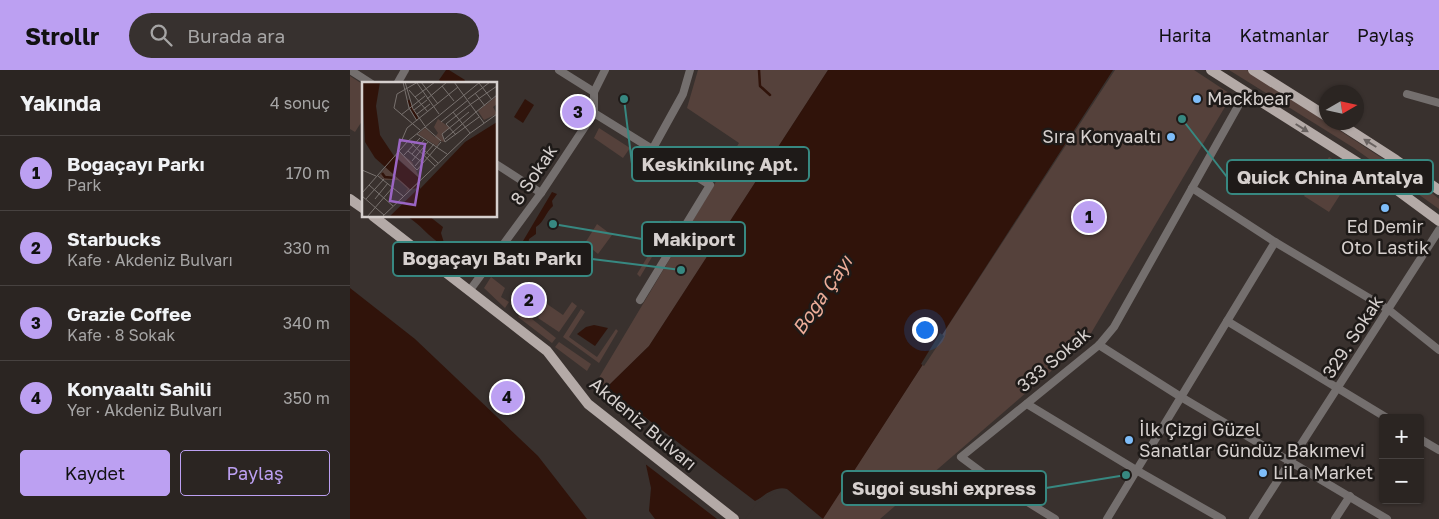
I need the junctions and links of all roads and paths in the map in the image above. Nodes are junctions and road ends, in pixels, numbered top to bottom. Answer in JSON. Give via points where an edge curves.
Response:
{"nodes":[{"id":1,"x":350,"y":70,"type":"edge"},
{"id":2,"x":405,"y":70,"type":"edge"},
{"id":3,"x":560,"y":70,"type":"edge"},
{"id":4,"x":606,"y":70,"type":"edge"},
{"id":5,"x":690,"y":70,"type":"edge"},
{"id":6,"x":1211,"y":70,"type":"edge"},
{"id":7,"x":1253,"y":70,"type":"edge"},
{"id":8,"x":369,"y":82,"type":"edge"},
{"id":9,"x":398,"y":82,"type":"edge"},
{"id":10,"x":594,"y":92,"type":"junction"},
{"id":11,"x":1246,"y":92,"type":"junction"},
{"id":12,"x":1407,"y":94,"type":"dead end"},
{"id":13,"x":1439,"y":103,"type":"edge"},
{"id":14,"x":1319,"y":112,"type":"edge"},
{"id":15,"x":594,"y":113,"type":"junction"},
{"id":16,"x":1349,"y":130,"type":"edge"},
{"id":17,"x":652,"y":150,"type":"junction"},
{"id":18,"x":498,"y":165,"type":"edge"},
{"id":19,"x":1192,"y":188,"type":"junction"},
{"id":20,"x":1439,"y":190,"type":"edge"},
{"id":21,"x":541,"y":193,"type":"junction"},
{"id":22,"x":350,"y":199,"type":"edge"},
{"id":23,"x":362,"y":208,"type":"edge"},
{"id":24,"x":376,"y":218,"type":"edge"},
{"id":25,"x":1439,"y":221,"type":"edge"},
{"id":26,"x":1439,"y":230,"type":"edge"},
{"id":27,"x":1275,"y":242,"type":"junction"},
{"id":28,"x":470,"y":290,"type":"junction"},
{"id":29,"x":640,"y":300,"type":"dead end"},
{"id":30,"x":1389,"y":310,"type":"junction"},
{"id":31,"x":1227,"y":321,"type":"junction"},
{"id":32,"x":1099,"y":345,"type":"junction"},
{"id":33,"x":1439,"y":350,"type":"edge"},
{"id":34,"x":1339,"y":387,"type":"junction"},
{"id":35,"x":1181,"y":397,"type":"junction"},
{"id":36,"x":1027,"y":404,"type":"junction"},
{"id":37,"x":1381,"y":414,"type":"edge"},
{"id":38,"x":1424,"y":441,"type":"edge"},
{"id":39,"x":1439,"y":450,"type":"edge"},
{"id":40,"x":1292,"y":460,"type":"junction"},
{"id":41,"x":1136,"y":470,"type":"junction"},
{"id":42,"x":1350,"y":496,"type":"junction"},
{"id":43,"x":734,"y":519,"type":"edge"},
{"id":44,"x":1055,"y":519,"type":"edge"},
{"id":45,"x":1107,"y":519,"type":"edge"},
{"id":46,"x":1222,"y":519,"type":"edge"},
{"id":47,"x":1253,"y":519,"type":"edge"},
{"id":48,"x":1335,"y":519,"type":"edge"},
{"id":49,"x":1387,"y":519,"type":"edge"}],
"edges":[{"from":1,"to":8,"type":"street"},
{"from":2,"to":9,"type":"street"},
{"from":3,"to":10,"type":"street"},
{"from":4,"to":10,"type":"street"},
{"from":5,"to":17,"type":"street","via":[[683,94]]},
{"from":6,"to":11,"type":"main road"},
{"from":7,"to":14,"type":"main road"},
{"from":10,"to":15,"type":"street"},
{"from":11,"to":19,"type":"street","name":"333 Sokak"},
{"from":11,"to":25,"type":"main road","one_way":true,"via":[[1374,173]]},
{"from":12,"to":13,"type":"street"},
{"from":15,"to":17,"type":"street"},
{"from":15,"to":21,"type":"street","name":"8 Sokak"},
{"from":20,"to":16,"type":"main road","one_way":true},
{"from":17,"to":29,"type":"street","via":[[710,185]]},
{"from":18,"to":21,"type":"street"},
{"from":19,"to":27,"type":"street"},
{"from":19,"to":32,"type":"street","name":"333 Sokak","via":[[1123,311]]},
{"from":21,"to":28,"type":"street","name":"8 Sokak"},
{"from":22,"to":23,"type":"main road"},
{"from":24,"to":28,"type":"main road","name":"Akdeniz Bulvarı"},
{"from":26,"to":30,"type":"street","name":"329. Sokak"},
{"from":27,"to":30,"type":"street"},
{"from":27,"to":31,"type":"street"},
{"from":28,"to":43,"type":"main road","name":"Akdeniz Bulvarı","via":[[547,351],[588,404]]},
{"from":30,"to":33,"type":"street"},
{"from":30,"to":34,"type":"street","name":"329. Sokak"},
{"from":31,"to":34,"type":"street"},
{"from":31,"to":35,"type":"street"},
{"from":32,"to":35,"type":"street"},
{"from":32,"to":36,"type":"street","name":"333 Sokak"},
{"from":34,"to":37,"type":"street"},
{"from":34,"to":40,"type":"street","name":"329. Sokak"},
{"from":35,"to":40,"type":"street"},
{"from":35,"to":41,"type":"street"},
{"from":36,"to":41,"type":"street"},
{"from":36,"to":44,"type":"street","name":"333 Sokak","via":[[961,457]]},
{"from":38,"to":39,"type":"street"},
{"from":40,"to":42,"type":"street"},
{"from":40,"to":47,"type":"street","name":"329. Sokak"},
{"from":41,"to":45,"type":"street"},
{"from":41,"to":46,"type":"street"},
{"from":42,"to":48,"type":"street"},
{"from":42,"to":49,"type":"street"}]}
